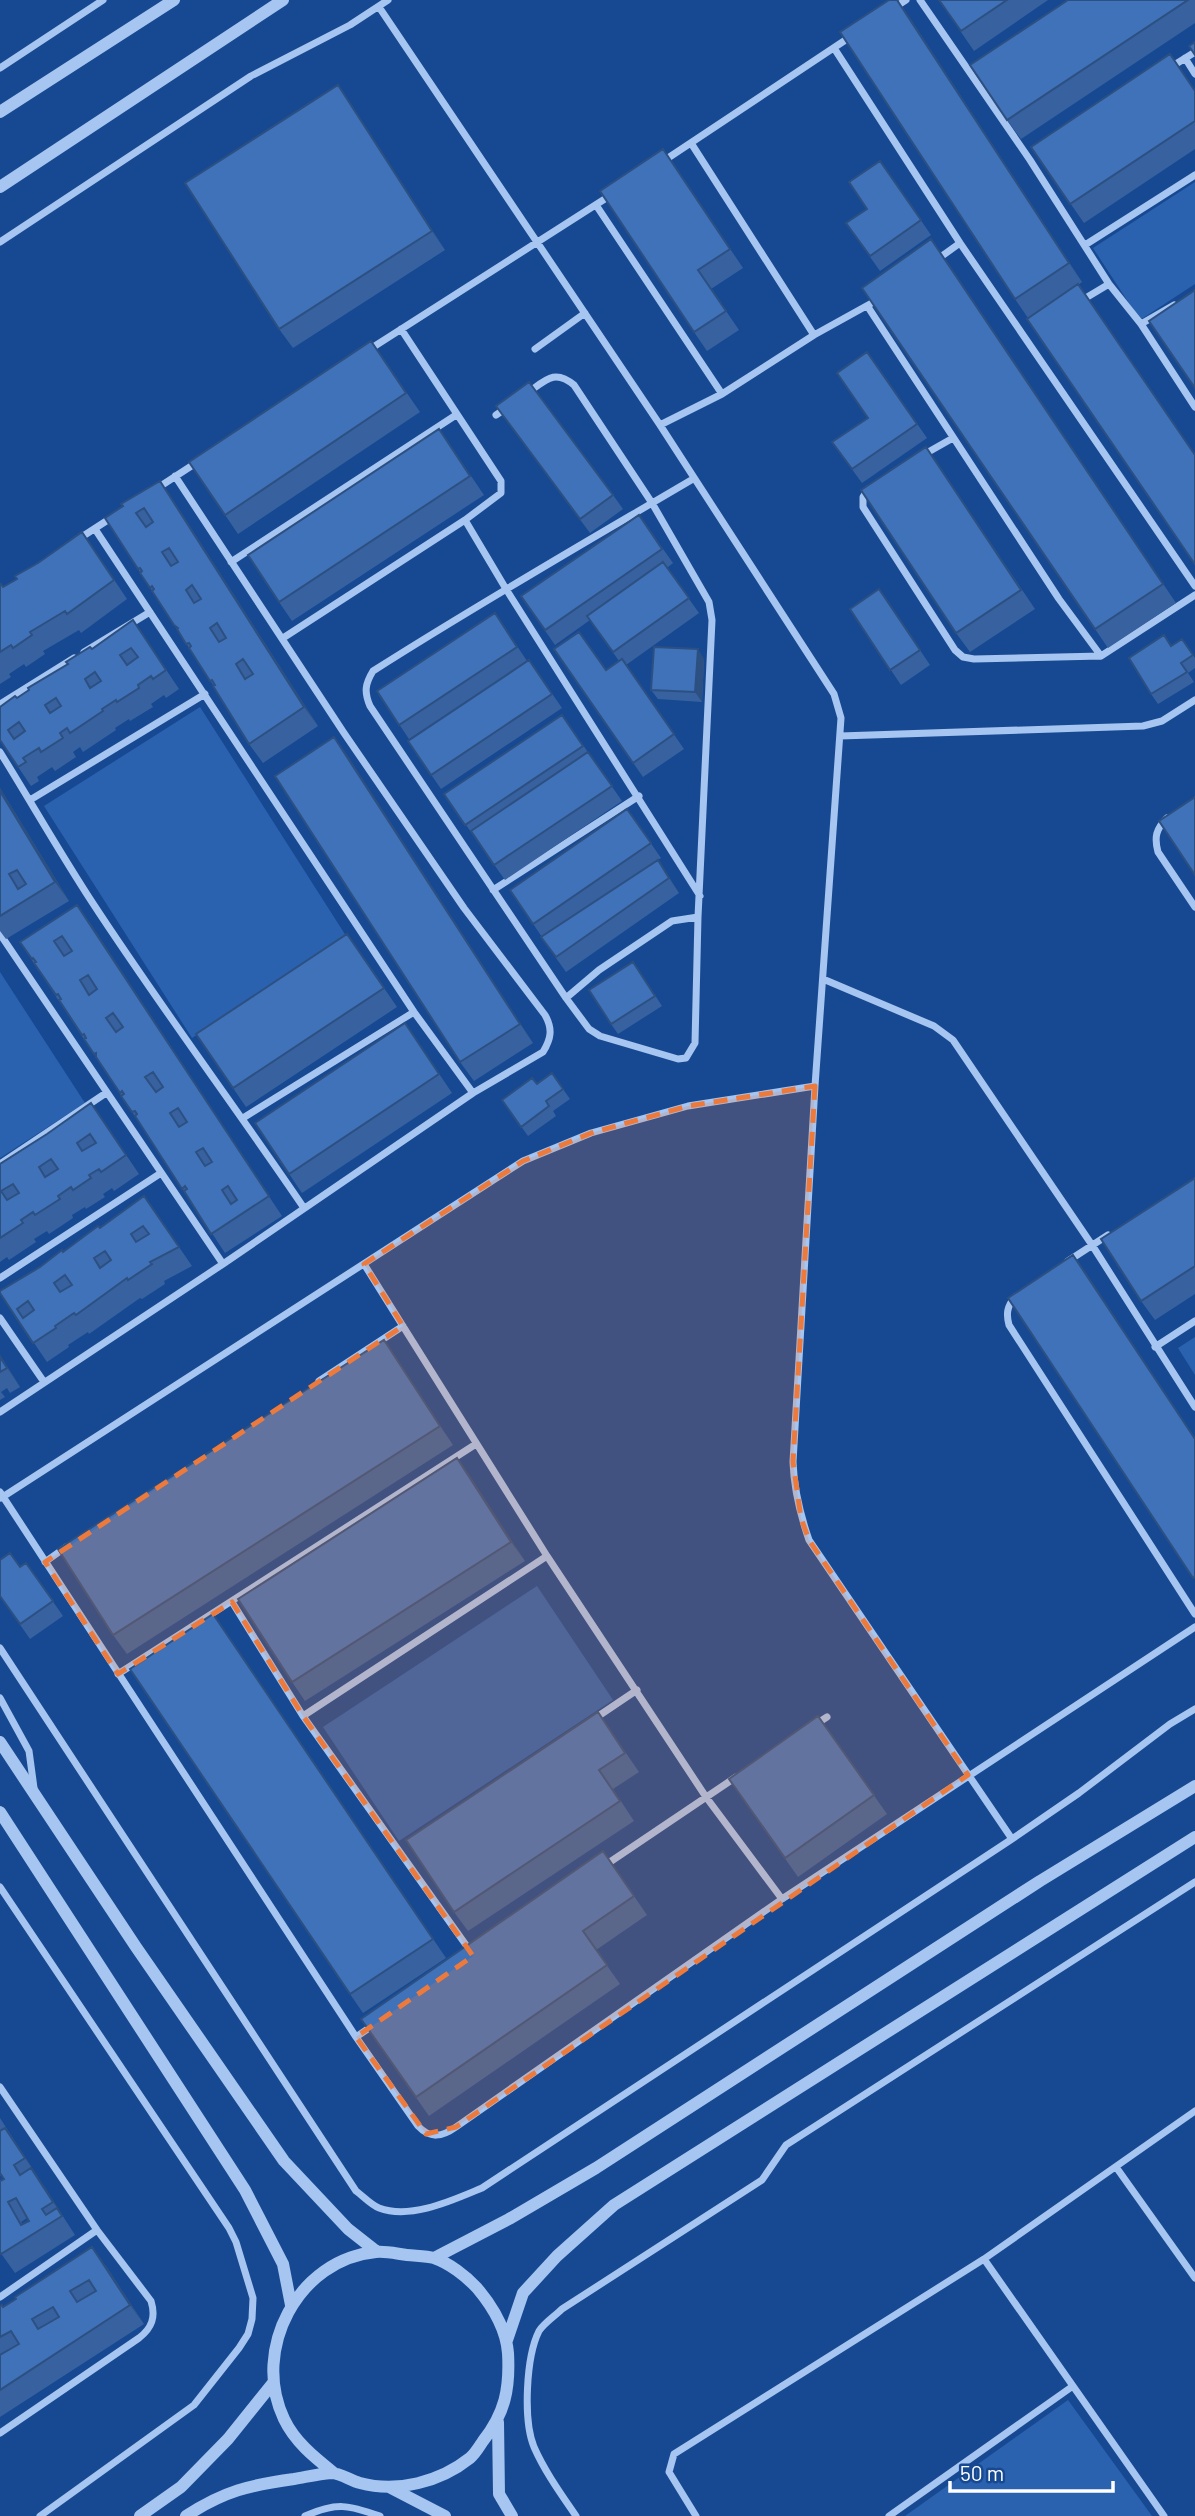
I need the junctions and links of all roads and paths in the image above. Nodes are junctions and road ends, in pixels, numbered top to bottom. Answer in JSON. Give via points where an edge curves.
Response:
{"nodes":[{"id":1,"x":103,"y":0,"type":"edge"},
{"id":2,"x":174,"y":0,"type":"edge"},
{"id":3,"x":283,"y":0,"type":"edge"},
{"id":4,"x":388,"y":0,"type":"edge"},
{"id":5,"x":906,"y":0,"type":"edge"},
{"id":6,"x":920,"y":0,"type":"edge"},
{"id":7,"x":379,"y":7,"type":"junction"},
{"id":8,"x":886,"y":14,"type":"edge"},
{"id":9,"x":865,"y":27,"type":"edge"},
{"id":10,"x":834,"y":48,"type":"junction"},
{"id":11,"x":1195,"y":52,"type":"edge"},
{"id":12,"x":1185,"y":58,"type":"junction"},
{"id":13,"x":0,"y":68,"type":"edge"},
{"id":14,"x":982,"y":68,"type":"edge"},
{"id":15,"x":1163,"y":73,"type":"edge"},
{"id":16,"x":1195,"y":74,"type":"edge"},
{"id":17,"x":970,"y":75,"type":"junction"},
{"id":18,"x":0,"y":112,"type":"edge"},
{"id":19,"x":691,"y":143,"type":"junction"},
{"id":20,"x":1041,"y":153,"type":"edge"},
{"id":21,"x":1030,"y":160,"type":"junction"},
{"id":22,"x":649,"y":170,"type":"edge"},
{"id":23,"x":1195,"y":175,"type":"edge"},
{"id":24,"x":0,"y":187,"type":"edge"},
{"id":25,"x":618,"y":190,"type":"edge"},
{"id":26,"x":596,"y":205,"type":"junction"},
{"id":27,"x":0,"y":242,"type":"edge"},
{"id":28,"x":538,"y":243,"type":"junction"},
{"id":29,"x":960,"y":243,"type":"junction"},
{"id":30,"x":1086,"y":245,"type":"junction"},
{"id":31,"x":930,"y":264,"type":"edge"},
{"id":32,"x":1109,"y":284,"type":"junction"},
{"id":33,"x":889,"y":293,"type":"edge"},
{"id":34,"x":1184,"y":299,"type":"edge"},
{"id":35,"x":868,"y":307,"type":"junction"},
{"id":36,"x":1067,"y":310,"type":"edge"},
{"id":37,"x":585,"y":313,"type":"junction"},
{"id":38,"x":1141,"y":324,"type":"junction"},
{"id":39,"x":401,"y":329,"type":"junction"},
{"id":40,"x":1035,"y":330,"type":"edge"},
{"id":41,"x":814,"y":335,"type":"junction"},
{"id":42,"x":1025,"y":337,"type":"junction"},
{"id":43,"x":535,"y":349,"type":"dead end"},
{"id":44,"x":356,"y":359,"type":"edge"},
{"id":45,"x":722,"y":394,"type":"junction"},
{"id":46,"x":1195,"y":407,"type":"edge"},
{"id":47,"x":456,"y":415,"type":"junction"},
{"id":48,"x":496,"y":415,"type":"edge"},
{"id":49,"x":660,"y":425,"type":"junction"},
{"id":50,"x":953,"y":438,"type":"junction"},
{"id":51,"x":209,"y":454,"type":"edge"},
{"id":52,"x":914,"y":460,"type":"edge"},
{"id":53,"x":175,"y":476,"type":"junction"},
{"id":54,"x":693,"y":479,"type":"junction"},
{"id":55,"x":877,"y":482,"type":"edge"},
{"id":56,"x":152,"y":491,"type":"edge"},
{"id":57,"x":652,"y":503,"type":"junction"},
{"id":58,"x":118,"y":514,"type":"edge"},
{"id":59,"x":465,"y":520,"type":"junction"},
{"id":60,"x":96,"y":528,"type":"junction"},
{"id":61,"x":74,"y":542,"type":"edge"},
{"id":62,"x":231,"y":562,"type":"junction"},
{"id":63,"x":1195,"y":586,"type":"edge"},
{"id":64,"x":506,"y":589,"type":"junction"},
{"id":65,"x":1195,"y":595,"type":"edge"},
{"id":66,"x":150,"y":612,"type":"junction"},
{"id":67,"x":283,"y":638,"type":"junction"},
{"id":68,"x":1101,"y":656,"type":"junction"},
{"id":69,"x":205,"y":694,"type":"junction"},
{"id":70,"x":1195,"y":699,"type":"edge"},
{"id":71,"x":0,"y":704,"type":"edge"},
{"id":72,"x":344,"y":733,"type":"junction"},
{"id":73,"x":841,"y":736,"type":"junction"},
{"id":74,"x":333,"y":741,"type":"edge"},
{"id":75,"x":0,"y":752,"type":"edge"},
{"id":76,"x":278,"y":780,"type":"edge"},
{"id":77,"x":267,"y":788,"type":"junction"},
{"id":78,"x":639,"y":796,"type":"junction"},
{"id":79,"x":30,"y":800,"type":"junction"},
{"id":80,"x":1177,"y":810,"type":"edge"},
{"id":81,"x":493,"y":890,"type":"junction"},
{"id":82,"x":700,"y":896,"type":"junction"},
{"id":83,"x":1195,"y":907,"type":"edge"},
{"id":84,"x":698,"y":917,"type":"junction"},
{"id":85,"x":0,"y":934,"type":"edge"},
{"id":86,"x":364,"y":934,"type":"junction"},
{"id":87,"x":352,"y":941,"type":"edge"},
{"id":88,"x":823,"y":979,"type":"junction"},
{"id":89,"x":566,"y":998,"type":"junction"},
{"id":90,"x":414,"y":1012,"type":"junction"},
{"id":91,"x":200,"y":1038,"type":"edge"},
{"id":92,"x":189,"y":1045,"type":"junction"},
{"id":93,"x":815,"y":1086,"type":"junction"},
{"id":94,"x":106,"y":1093,"type":"junction"},
{"id":95,"x":473,"y":1093,"type":"junction"},
{"id":96,"x":243,"y":1118,"type":"junction"},
{"id":97,"x":0,"y":1164,"type":"edge"},
{"id":98,"x":161,"y":1173,"type":"junction"},
{"id":99,"x":304,"y":1208,"type":"junction"},
{"id":100,"x":1115,"y":1230,"type":"edge"},
{"id":101,"x":1092,"y":1245,"type":"junction"},
{"id":102,"x":223,"y":1264,"type":"junction"},
{"id":103,"x":364,"y":1264,"type":"junction"},
{"id":104,"x":1060,"y":1266,"type":"edge"},
{"id":105,"x":0,"y":1278,"type":"edge"},
{"id":106,"x":1018,"y":1294,"type":"edge"},
{"id":107,"x":0,"y":1318,"type":"edge"},
{"id":108,"x":1195,"y":1321,"type":"edge"},
{"id":109,"x":403,"y":1326,"type":"junction"},
{"id":110,"x":1155,"y":1347,"type":"junction"},
{"id":111,"x":44,"y":1382,"type":"junction"},
{"id":112,"x":311,"y":1387,"type":"edge"},
{"id":113,"x":1195,"y":1407,"type":"edge"},
{"id":114,"x":0,"y":1412,"type":"edge"},
{"id":115,"x":476,"y":1444,"type":"junction"},
{"id":116,"x":1,"y":1496,"type":"edge"},
{"id":117,"x":79,"y":1539,"type":"edge"},
{"id":118,"x":547,"y":1556,"type":"junction"},
{"id":119,"x":45,"y":1562,"type":"junction"},
{"id":120,"x":232,"y":1602,"type":"junction"},
{"id":121,"x":1195,"y":1614,"type":"edge"},
{"id":122,"x":1195,"y":1626,"type":"edge"},
{"id":123,"x":0,"y":1648,"type":"edge"},
{"id":124,"x":118,"y":1674,"type":"junction"},
{"id":125,"x":637,"y":1690,"type":"junction"},
{"id":126,"x":0,"y":1698,"type":"edge"},
{"id":127,"x":1195,"y":1709,"type":"edge"},
{"id":128,"x":303,"y":1716,"type":"junction"},
{"id":129,"x":827,"y":1717,"type":"dead end"},
{"id":130,"x":592,"y":1721,"type":"edge"},
{"id":131,"x":805,"y":1731,"type":"edge"},
{"id":132,"x":0,"y":1742,"type":"edge"},
{"id":133,"x":739,"y":1775,"type":"edge"},
{"id":134,"x":968,"y":1775,"type":"junction"},
{"id":135,"x":1195,"y":1786,"type":"edge"},
{"id":136,"x":35,"y":1795,"type":"junction"},
{"id":137,"x":706,"y":1797,"type":"junction"},
{"id":138,"x":0,"y":1812,"type":"edge"},
{"id":139,"x":1195,"y":1837,"type":"edge"},
{"id":140,"x":1012,"y":1839,"type":"junction"},
{"id":141,"x":409,"y":1842,"type":"edge"},
{"id":142,"x":397,"y":1849,"type":"junction"},
{"id":143,"x":595,"y":1872,"type":"edge"},
{"id":144,"x":1195,"y":1882,"type":"edge"},
{"id":145,"x":0,"y":1886,"type":"edge"},
{"id":146,"x":782,"y":1899,"type":"junction"},
{"id":147,"x":484,"y":1948,"type":"edge"},
{"id":148,"x":473,"y":1956,"type":"junction"},
{"id":149,"x":462,"y":1963,"type":"edge"},
{"id":150,"x":377,"y":2022,"type":"edge"},
{"id":151,"x":356,"y":2037,"type":"junction"},
{"id":152,"x":0,"y":2087,"type":"edge"},
{"id":153,"x":1195,"y":2111,"type":"edge"},
{"id":154,"x":1116,"y":2166,"type":"junction"},
{"id":155,"x":97,"y":2230,"type":"junction"},
{"id":156,"x":376,"y":2251,"type":"junction"},
{"id":157,"x":434,"y":2258,"type":"junction"},
{"id":158,"x":984,"y":2259,"type":"junction"},
{"id":159,"x":1195,"y":2278,"type":"edge"},
{"id":160,"x":1,"y":2293,"type":"edge"},
{"id":161,"x":291,"y":2305,"type":"junction"},
{"id":162,"x":507,"y":2340,"type":"junction"},
{"id":163,"x":274,"y":2383,"type":"junction"},
{"id":164,"x":1073,"y":2386,"type":"junction"},
{"id":165,"x":498,"y":2422,"type":"junction"},
{"id":166,"x":0,"y":2433,"type":"edge"},
{"id":167,"x":334,"y":2473,"type":"junction"},
{"id":168,"x":389,"y":2487,"type":"junction"},
{"id":169,"x":40,"y":2516,"type":"edge"},
{"id":170,"x":141,"y":2516,"type":"edge"},
{"id":171,"x":186,"y":2516,"type":"edge"},
{"id":172,"x":305,"y":2516,"type":"edge"},
{"id":173,"x":380,"y":2516,"type":"edge"},
{"id":174,"x":445,"y":2516,"type":"edge"},
{"id":175,"x":512,"y":2516,"type":"edge"},
{"id":176,"x":576,"y":2516,"type":"edge"},
{"id":177,"x":696,"y":2516,"type":"edge"},
{"id":178,"x":889,"y":2516,"type":"edge"},
{"id":179,"x":1164,"y":2516,"type":"edge"}],
"edges":[{"from":1,"to":13,"type":"street"},
{"from":2,"to":18,"type":"street"},
{"from":3,"to":24,"type":"street"},
{"from":4,"to":7,"type":"street"},
{"from":5,"to":8,"type":"street"},
{"from":6,"to":17,"type":"street"},
{"from":7,"to":27,"type":"street","via":[[251,76]]},
{"from":7,"to":28,"type":"street"},
{"from":9,"to":10,"type":"street"},
{"from":10,"to":19,"type":"street"},
{"from":10,"to":29,"type":"street"},
{"from":11,"to":12,"type":"street"},
{"from":12,"to":15,"type":"street"},
{"from":12,"to":16,"type":"street"},
{"from":14,"to":17,"type":"street"},
{"from":17,"to":21,"type":"street"},
{"from":19,"to":22,"type":"street"},
{"from":19,"to":41,"type":"street"},
{"from":20,"to":21,"type":"street"},
{"from":21,"to":30,"type":"street"},
{"from":23,"to":30,"type":"street"},
{"from":25,"to":26,"type":"street"},
{"from":26,"to":28,"type":"street"},
{"from":26,"to":45,"type":"street"},
{"from":28,"to":37,"type":"street"},
{"from":28,"to":39,"type":"street"},
{"from":29,"to":31,"type":"street"},
{"from":29,"to":42,"type":"street"},
{"from":30,"to":32,"type":"street"},
{"from":32,"to":36,"type":"street"},
{"from":32,"to":38,"type":"street"},
{"from":33,"to":35,"type":"street"},
{"from":34,"to":38,"type":"street"},
{"from":35,"to":41,"type":"street"},
{"from":35,"to":50,"type":"street"},
{"from":37,"to":43,"type":"street"},
{"from":37,"to":49,"type":"street"},
{"from":38,"to":46,"type":"street"},
{"from":39,"to":44,"type":"street"},
{"from":39,"to":47,"type":"street"},
{"from":40,"to":42,"type":"street"},
{"from":41,"to":45,"type":"street"},
{"from":42,"to":63,"type":"street"},
{"from":45,"to":49,"type":"street"},
{"from":47,"to":59,"type":"street","via":[[502,488],[497,498]]},
{"from":47,"to":62,"type":"street"},
{"from":48,"to":57,"type":"street","via":[[552,376],[564,377],[574,385]]},
{"from":49,"to":54,"type":"street"},
{"from":50,"to":52,"type":"street"},
{"from":50,"to":68,"type":"street"},
{"from":51,"to":53,"type":"street"},
{"from":53,"to":56,"type":"street"},
{"from":53,"to":62,"type":"street"},
{"from":54,"to":57,"type":"street"},
{"from":54,"to":73,"type":"street","via":[[834,694]]},
{"from":55,"to":68,"type":"street","via":[[866,491],[863,507],[928,611],[963,657]]},
{"from":57,"to":64,"type":"street"},
{"from":57,"to":82,"type":"street","via":[[709,602],[712,620]]},
{"from":58,"to":60,"type":"street"},
{"from":59,"to":64,"type":"street"},
{"from":59,"to":67,"type":"street"},
{"from":60,"to":61,"type":"street"},
{"from":60,"to":66,"type":"street"},
{"from":62,"to":67,"type":"street"},
{"from":64,"to":78,"type":"street"},
{"from":64,"to":81,"type":"street","via":[[373,671],[364,693]]},
{"from":65,"to":68,"type":"street"},
{"from":66,"to":69,"type":"street"},
{"from":66,"to":71,"type":"street"},
{"from":67,"to":72,"type":"street"},
{"from":69,"to":77,"type":"street"},
{"from":69,"to":79,"type":"street"},
{"from":70,"to":73,"type":"street","via":[[1162,721],[1143,726]]},
{"from":72,"to":74,"type":"street"},
{"from":72,"to":95,"type":"street","via":[[551,1025],[543,1052]]},
{"from":73,"to":88,"type":"street"},
{"from":75,"to":79,"type":"street"},
{"from":76,"to":77,"type":"street"},
{"from":77,"to":86,"type":"street"},
{"from":78,"to":81,"type":"street"},
{"from":78,"to":82,"type":"street"},
{"from":79,"to":92,"type":"street","via":[[90,900]]},
{"from":80,"to":83,"type":"street","via":[[1157,830],[1155,841]]},
{"from":81,"to":89,"type":"street"},
{"from":82,"to":84,"type":"street"},
{"from":84,"to":89,"type":"street","via":[[672,921]]},
{"from":84,"to":89,"type":"street","via":[[695,1042],[686,1058],[670,1058],[600,1036],[589,1029]]},
{"from":85,"to":94,"type":"street"},
{"from":86,"to":87,"type":"street"},
{"from":86,"to":90,"type":"street"},
{"from":88,"to":93,"type":"street"},
{"from":88,"to":101,"type":"street","via":[[934,1026],[953,1040]]},
{"from":90,"to":95,"type":"street"},
{"from":90,"to":96,"type":"street"},
{"from":91,"to":92,"type":"street"},
{"from":92,"to":96,"type":"street"},
{"from":93,"to":103,"type":"street","via":[[688,1106],[591,1133],[523,1161]]},
{"from":93,"to":134,"type":"street","via":[[793,1462],[801,1518],[809,1540]]},
{"from":94,"to":97,"type":"street"},
{"from":94,"to":98,"type":"street"},
{"from":95,"to":99,"type":"street"},
{"from":96,"to":99,"type":"street"},
{"from":98,"to":102,"type":"street"},
{"from":98,"to":105,"type":"street"},
{"from":99,"to":102,"type":"street"},
{"from":100,"to":101,"type":"street"},
{"from":101,"to":104,"type":"street"},
{"from":101,"to":110,"type":"street"},
{"from":102,"to":111,"type":"street"},
{"from":103,"to":109,"type":"street"},
{"from":103,"to":116,"type":"street"},
{"from":106,"to":121,"type":"street","via":[[1009,1304],[1009,1325]]},
{"from":107,"to":111,"type":"street"},
{"from":108,"to":110,"type":"street"},
{"from":109,"to":112,"type":"street"},
{"from":109,"to":115,"type":"street"},
{"from":110,"to":113,"type":"street"},
{"from":111,"to":114,"type":"street"},
{"from":115,"to":118,"type":"street"},
{"from":115,"to":120,"type":"street"},
{"from":116,"to":119,"type":"street"},
{"from":117,"to":119,"type":"street"},
{"from":118,"to":125,"type":"street"},
{"from":118,"to":128,"type":"street"},
{"from":119,"to":124,"type":"street"},
{"from":120,"to":124,"type":"street"},
{"from":120,"to":128,"type":"street"},
{"from":122,"to":134,"type":"street"},
{"from":123,"to":140,"type":"street","via":[[356,2191],[378,2207],[398,2211],[434,2207],[482,2188]]},
{"from":124,"to":151,"type":"street"},
{"from":125,"to":130,"type":"street"},
{"from":125,"to":137,"type":"street"},
{"from":126,"to":136,"type":"street","via":[[29,1751]]},
{"from":127,"to":140,"type":"street"},
{"from":128,"to":142,"type":"street"},
{"from":129,"to":131,"type":"street"},
{"from":132,"to":136,"type":"street"},
{"from":133,"to":137,"type":"street"},
{"from":134,"to":140,"type":"street"},
{"from":134,"to":146,"type":"street"},
{"from":135,"to":157,"type":"street","via":[[596,2168]]},
{"from":136,"to":156,"type":"street","via":[[284,2161],[348,2229]]},
{"from":137,"to":143,"type":"street"},
{"from":137,"to":146,"type":"street"},
{"from":138,"to":161,"type":"street","via":[[245,2190],[283,2264]]},
{"from":139,"to":162,"type":"street","via":[[614,2205],[523,2293]]},
{"from":141,"to":142,"type":"street"},
{"from":142,"to":148,"type":"street"},
{"from":144,"to":176,"type":"street","via":[[786,2145],[762,2180],[562,2309],[540,2329],[530,2356],[527,2395],[533,2444]]},
{"from":145,"to":169,"type":"street","via":[[229,2228],[253,2298],[248,2334],[194,2405]]},
{"from":146,"to":151,"type":"street","via":[[447,2133],[434,2136],[418,2126]]},
{"from":147,"to":148,"type":"street"},
{"from":148,"to":149,"type":"street"},
{"from":150,"to":151,"type":"street"},
{"from":152,"to":155,"type":"street"},
{"from":153,"to":154,"type":"street"},
{"from":154,"to":158,"type":"street"},
{"from":154,"to":159,"type":"street"},
{"from":155,"to":160,"type":"street"},
{"from":155,"to":166,"type":"street","via":[[151,2301],[153,2322],[139,2338]]},
{"from":156,"to":157,"type":"street"},
{"from":156,"to":161,"type":"street","via":[[343,2261],[314,2279]]},
{"from":157,"to":162,"type":"street","via":[[467,2277],[492,2306]]},
{"from":158,"to":164,"type":"street"},
{"from":158,"to":177,"type":"street","via":[[674,2454],[669,2472]]},
{"from":161,"to":163,"type":"street","via":[[275,2343]]},
{"from":162,"to":165,"type":"street","via":[[510,2382]]},
{"from":163,"to":167,"type":"street","via":[[284,2419],[304,2450]]},
{"from":163,"to":170,"type":"street","via":[[181,2487]]},
{"from":164,"to":178,"type":"street"},
{"from":164,"to":179,"type":"street"},
{"from":165,"to":168,"type":"street","via":[[471,2457],[433,2480]]},
{"from":165,"to":175,"type":"street","via":[[499,2494]]},
{"from":167,"to":168,"type":"street"},
{"from":167,"to":171,"type":"street","via":[[248,2486]]},
{"from":168,"to":174,"type":"street"},
{"from":172,"to":173,"type":"street","via":[[332,2505],[349,2505]]}]}
